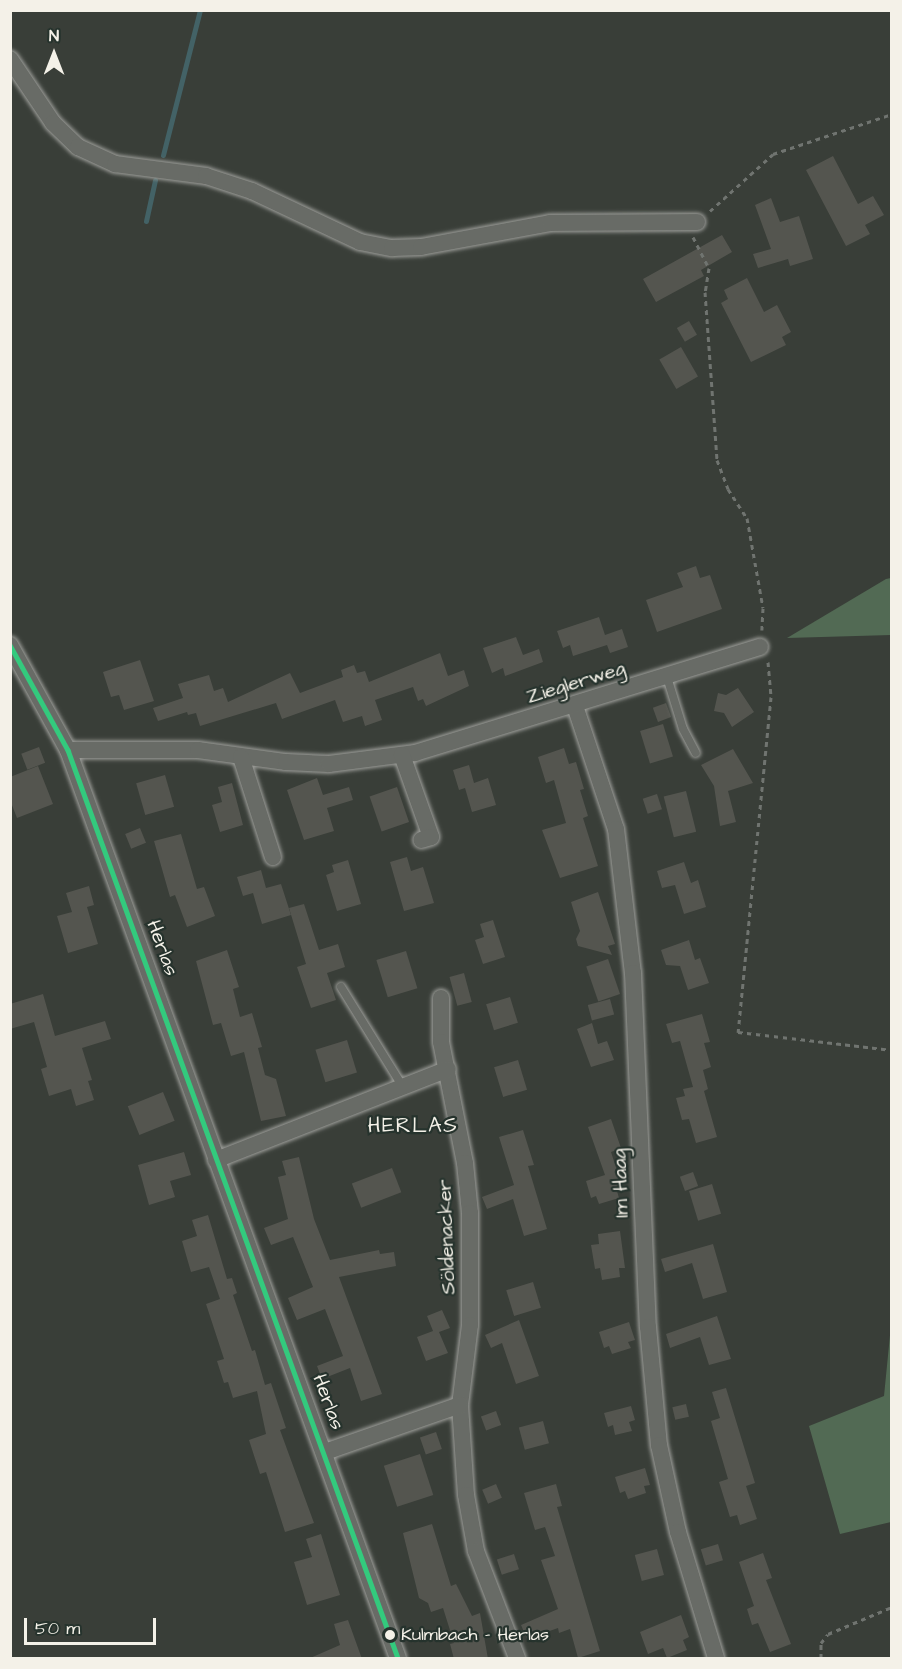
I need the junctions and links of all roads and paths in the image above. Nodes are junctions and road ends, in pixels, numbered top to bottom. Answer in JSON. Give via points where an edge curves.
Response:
{"nodes":[{"id":1,"x":10,"y":59,"type":"edge"},
{"id":2,"x":891,"y":114,"type":"edge"},
{"id":3,"x":691,"y":222,"type":"junction"},
{"id":4,"x":10,"y":645,"type":"edge"},
{"id":5,"x":760,"y":647,"type":"junction"},
{"id":6,"x":667,"y":677,"type":"junction"},
{"id":7,"x":575,"y":706,"type":"junction"},
{"id":8,"x":68,"y":750,"type":"junction"},
{"id":9,"x":696,"y":753,"type":"dead end"},
{"id":10,"x":402,"y":754,"type":"junction"},
{"id":11,"x":241,"y":757,"type":"junction"},
{"id":12,"x":421,"y":840,"type":"dead end"},
{"id":13,"x":273,"y":857,"type":"dead end"},
{"id":14,"x":341,"y":987,"type":"dead end"},
{"id":15,"x":441,"y":998,"type":"dead end"},
{"id":16,"x":891,"y":1050,"type":"edge"},
{"id":17,"x":448,"y":1069,"type":"junction"},
{"id":18,"x":403,"y":1088,"type":"junction"},
{"id":19,"x":216,"y":1160,"type":"junction"},
{"id":20,"x":460,"y":1405,"type":"junction"},
{"id":21,"x":325,"y":1452,"type":"junction"},
{"id":22,"x":891,"y":1607,"type":"edge"},
{"id":23,"x":398,"y":1659,"type":"edge"},
{"id":24,"x":517,"y":1659,"type":"edge"},
{"id":25,"x":716,"y":1659,"type":"edge"},
{"id":26,"x":821,"y":1659,"type":"edge"}],
"edges":[{"from":1,"to":3,"type":"street","via":[[53,123],[78,147],[115,164],[206,176],[252,190],[360,242],[421,248],[550,223]]},
{"from":2,"to":3,"type":"path","via":[[773,154]]},
{"from":3,"to":5,"type":"path","via":[[709,267],[705,292],[717,460],[728,489],[747,518],[763,608]]},
{"from":4,"to":8,"type":"street","name":"Herlas"},
{"from":5,"to":6,"type":"street","name":"Zieglerweg"},
{"from":5,"to":16,"type":"path","via":[[769,664],[771,697],[738,1032]]},
{"from":6,"to":7,"type":"street","name":"Zieglerweg"},
{"from":6,"to":9,"type":"lane","via":[[683,729]]},
{"from":7,"to":10,"type":"street","name":"Zieglerweg"},
{"from":7,"to":25,"type":"street","name":"Im Haag","via":[[616,829],[633,973],[648,1326],[659,1445],[681,1544]]},
{"from":8,"to":11,"type":"street","name":"Zieglerweg","via":[[187,749]]},
{"from":8,"to":19,"type":"street","name":"Herlas"},
{"from":10,"to":11,"type":"street","name":"Zieglerweg","via":[[329,764]]},
{"from":10,"to":12,"type":"street","via":[[430,837]]},
{"from":11,"to":13,"type":"street"},
{"from":14,"to":18,"type":"lane"},
{"from":15,"to":17,"type":"street","name":"Söldenacker","via":[[441,1042]]},
{"from":17,"to":18,"type":"street"},
{"from":17,"to":20,"type":"street","name":"Söldenacker","via":[[470,1213],[470,1325]]},
{"from":18,"to":19,"type":"street"},
{"from":19,"to":21,"type":"street","name":"Herlas"},
{"from":20,"to":21,"type":"street"},
{"from":20,"to":24,"type":"street","name":"Söldenacker","via":[[470,1523],[486,1582]]},
{"from":21,"to":23,"type":"street","name":"Herlas"},
{"from":22,"to":26,"type":"path","via":[[828,1634],[821,1643]]}]}
